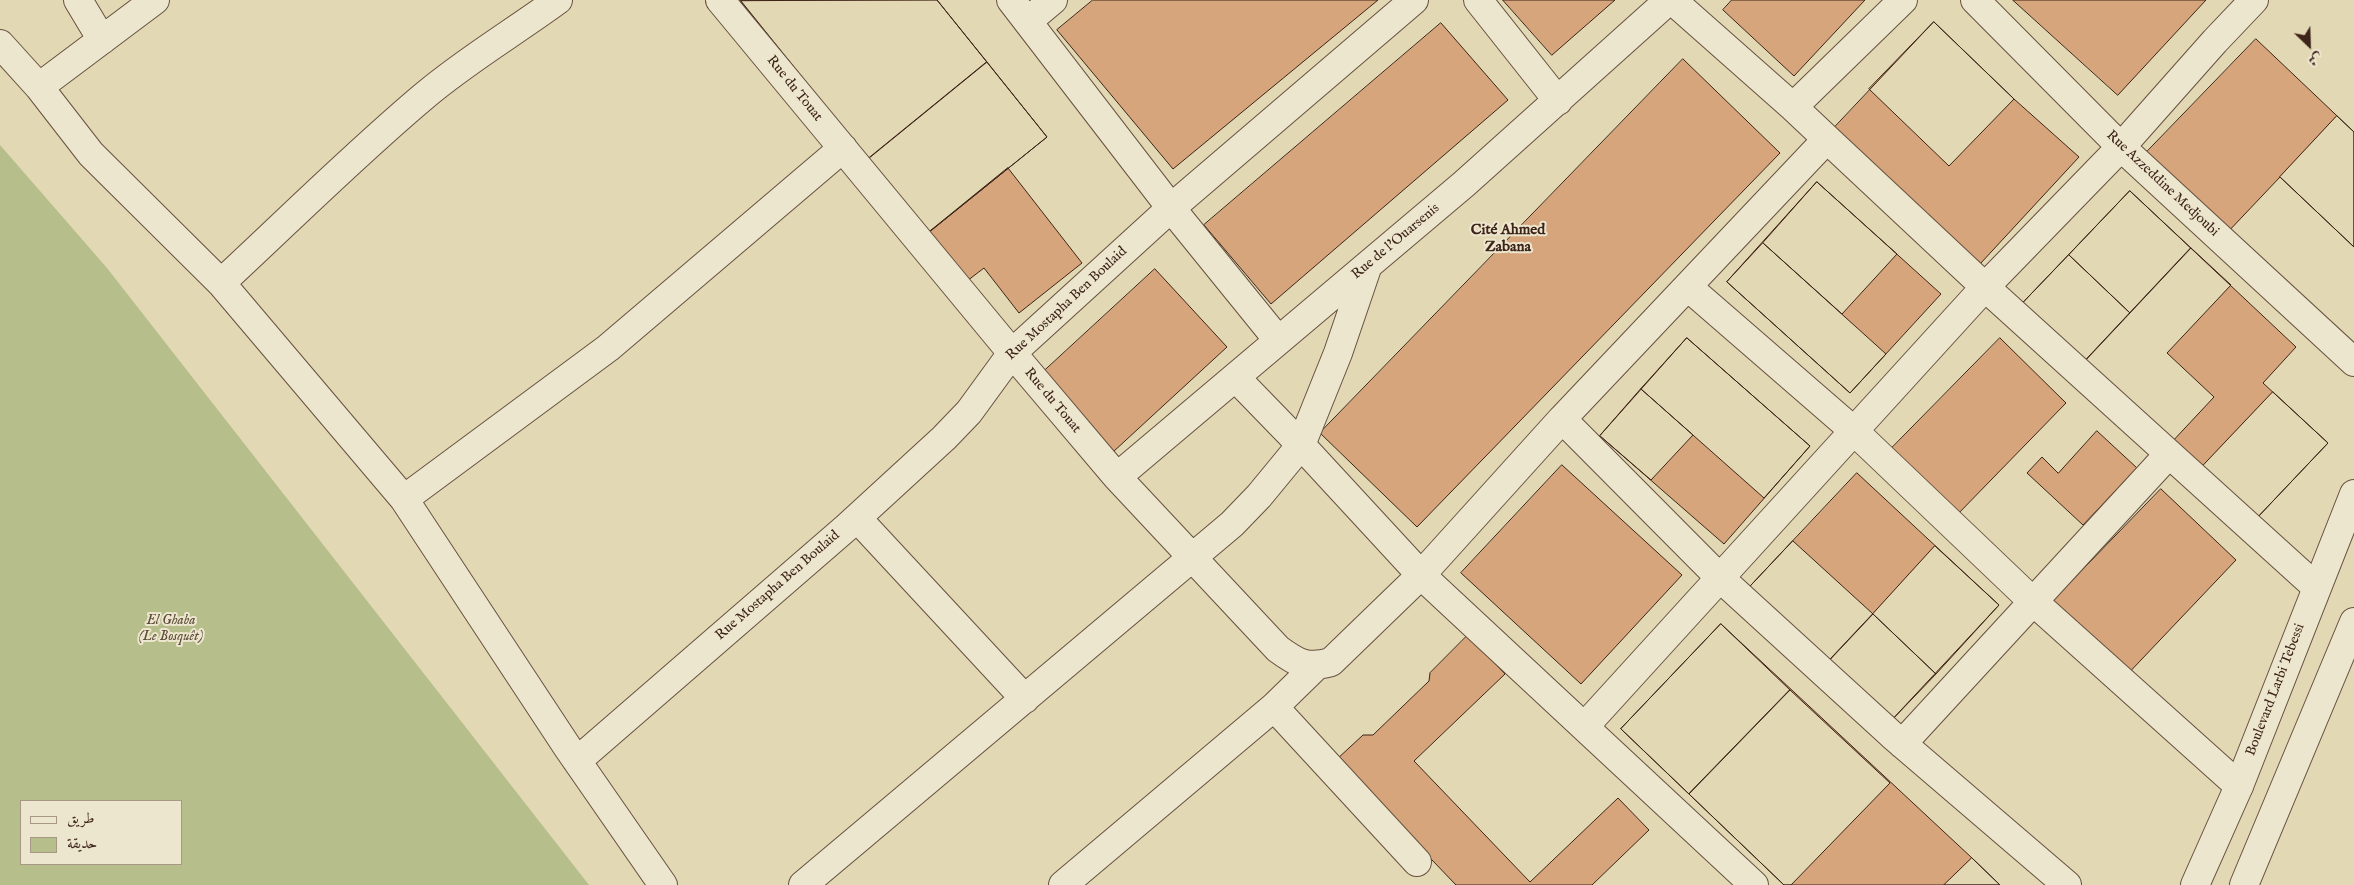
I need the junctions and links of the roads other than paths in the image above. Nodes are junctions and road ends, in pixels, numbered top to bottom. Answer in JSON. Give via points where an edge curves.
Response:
{"nodes":[{"id":1,"x":78,"y":0,"type":"edge"},
{"id":2,"x":155,"y":0,"type":"edge"},
{"id":3,"x":558,"y":0,"type":"edge"},
{"id":4,"x":720,"y":0,"type":"edge"},
{"id":5,"x":1053,"y":0,"type":"edge"},
{"id":6,"x":1414,"y":0,"type":"edge"},
{"id":7,"x":1478,"y":0,"type":"edge"},
{"id":8,"x":1670,"y":0,"type":"edge"},
{"id":9,"x":1903,"y":0,"type":"edge"},
{"id":10,"x":1975,"y":0,"type":"edge"},
{"id":11,"x":2254,"y":0,"type":"edge"},
{"id":12,"x":1019,"y":10,"type":"edge"},
{"id":13,"x":102,"y":40,"type":"junction"},
{"id":14,"x":0,"y":44,"type":"edge"},
{"id":15,"x":39,"y":87,"type":"junction"},
{"id":16,"x":1558,"y":101,"type":"junction"},
{"id":17,"x":1793,"y":107,"type":"junction"},
{"id":18,"x":1827,"y":139,"type":"junction"},
{"id":19,"x":2121,"y":147,"type":"junction"},
{"id":20,"x":843,"y":148,"type":"junction"},
{"id":21,"x":1171,"y":208,"type":"junction"},
{"id":22,"x":1368,"y":265,"type":"junction"},
{"id":23,"x":221,"y":283,"type":"junction"},
{"id":24,"x":1688,"y":287,"type":"junction"},
{"id":25,"x":1985,"y":287,"type":"junction"},
{"id":26,"x":1278,"y":340,"type":"junction"},
{"id":27,"x":1012,"y":353,"type":"junction"},
{"id":28,"x":2354,"y":362,"type":"edge"},
{"id":29,"x":1236,"y":378,"type":"junction"},
{"id":30,"x":1562,"y":419,"type":"junction"},
{"id":31,"x":1854,"y":431,"type":"junction"},
{"id":32,"x":1301,"y":445,"type":"junction"},
{"id":33,"x":2169,"y":454,"type":"junction"},
{"id":34,"x":1117,"y":477,"type":"junction"},
{"id":35,"x":2354,"y":494,"type":"edge"},
{"id":36,"x":404,"y":498,"type":"junction"},
{"id":37,"x":857,"y":518,"type":"junction"},
{"id":38,"x":1192,"y":558,"type":"junction"},
{"id":39,"x":1421,"y":575,"type":"junction"},
{"id":40,"x":1719,"y":577,"type":"junction"},
{"id":41,"x":2316,"y":587,"type":"junction"},
{"id":42,"x":2034,"y":602,"type":"junction"},
{"id":43,"x":2354,"y":622,"type":"edge"},
{"id":44,"x":1316,"y":667,"type":"junction"},
{"id":45,"x":1025,"y":699,"type":"junction"},
{"id":46,"x":1274,"y":707,"type":"junction"},
{"id":47,"x":1585,"y":726,"type":"junction"},
{"id":48,"x":1902,"y":744,"type":"junction"},
{"id":49,"x":576,"y":761,"type":"junction"},
{"id":50,"x":2239,"y":786,"type":"junction"},
{"id":51,"x":1417,"y":862,"type":"dead end"},
{"id":52,"x":663,"y":885,"type":"edge"},
{"id":53,"x":803,"y":885,"type":"edge"},
{"id":54,"x":1063,"y":885,"type":"edge"},
{"id":55,"x":1754,"y":885,"type":"edge"},
{"id":56,"x":2067,"y":885,"type":"edge"},
{"id":57,"x":2196,"y":885,"type":"edge"},
{"id":58,"x":2244,"y":885,"type":"edge"}],
"edges":[{"from":1,"to":13,"type":"street"},
{"from":2,"to":13,"type":"street"},
{"from":3,"to":23,"type":"street","via":[[470,60],[422,98]]},
{"from":4,"to":20,"type":"street","name":"Rue du Touat"},
{"from":5,"to":12,"type":"street"},
{"from":6,"to":21,"type":"street","name":"Rue Mostapha Ben Boulaid"},
{"from":7,"to":16,"type":"street"},
{"from":8,"to":16,"type":"street","name":"Rue de l'Ouarsenis"},
{"from":8,"to":17,"type":"street"},
{"from":9,"to":17,"type":"street"},
{"from":10,"to":19,"type":"street","name":"Rue Azzeddine Medjoubi"},
{"from":11,"to":19,"type":"street"},
{"from":12,"to":21,"type":"street"},
{"from":13,"to":15,"type":"street"},
{"from":14,"to":15,"type":"street"},
{"from":15,"to":23,"type":"street","via":[[91,154]]},
{"from":16,"to":22,"type":"street","name":"Rue de l'Ouarsenis"},
{"from":17,"to":18,"type":"street"},
{"from":18,"to":24,"type":"street"},
{"from":18,"to":25,"type":"street"},
{"from":19,"to":25,"type":"street"},
{"from":19,"to":28,"type":"street","name":"Rue Azzeddine Medjoubi"},
{"from":20,"to":27,"type":"street","name":"Rue du Touat"},
{"from":20,"to":36,"type":"street","via":[[608,348]]},
{"from":21,"to":26,"type":"street"},
{"from":21,"to":27,"type":"street","name":"Rue Mostapha Ben Boulaid"},
{"from":22,"to":26,"type":"street","name":"Rue de l'Ouarsenis"},
{"from":22,"to":32,"type":"street","via":[[1338,353]]},
{"from":23,"to":36,"type":"street"},
{"from":24,"to":30,"type":"street"},
{"from":24,"to":31,"type":"street"},
{"from":25,"to":31,"type":"street"},
{"from":25,"to":33,"type":"street"},
{"from":26,"to":29,"type":"street","name":"Rue de l'Ouarsenis"},
{"from":27,"to":34,"type":"street","name":"Rue du Touat"},
{"from":27,"to":37,"type":"street","name":"Rue Mostapha Ben Boulaid","via":[[969,412]]},
{"from":29,"to":32,"type":"street"},
{"from":29,"to":34,"type":"street","name":"Rue de l'Ouarsenis"},
{"from":30,"to":39,"type":"street"},
{"from":30,"to":40,"type":"street"},
{"from":31,"to":40,"type":"street"},
{"from":31,"to":42,"type":"street"},
{"from":32,"to":38,"type":"street","via":[[1232,524]]},
{"from":32,"to":39,"type":"street"},
{"from":33,"to":41,"type":"street"},
{"from":33,"to":42,"type":"street"},
{"from":34,"to":38,"type":"street","name":"Rue du Touat"},
{"from":35,"to":41,"type":"street","name":"Boulevard Larbi Tebessi"},
{"from":36,"to":49,"type":"street"},
{"from":37,"to":45,"type":"street"},
{"from":37,"to":49,"type":"street","name":"Rue Mostapha Ben Boulaid"},
{"from":38,"to":44,"type":"street","name":"Rue du Touat","via":[[1278,649],[1295,661]]},
{"from":38,"to":45,"type":"street"},
{"from":39,"to":44,"type":"street","via":[[1331,662]]},
{"from":39,"to":47,"type":"street"},
{"from":40,"to":47,"type":"street"},
{"from":40,"to":48,"type":"street"},
{"from":41,"to":50,"type":"street","name":"Boulevard Larbi Tebessi"},
{"from":42,"to":48,"type":"street"},
{"from":42,"to":50,"type":"street"},
{"from":43,"to":58,"type":"street"},
{"from":44,"to":46,"type":"street"},
{"from":45,"to":53,"type":"street"},
{"from":46,"to":51,"type":"street"},
{"from":46,"to":54,"type":"street"},
{"from":47,"to":55,"type":"street"},
{"from":48,"to":56,"type":"street"},
{"from":49,"to":52,"type":"street"},
{"from":50,"to":57,"type":"street","name":"Boulevard Larbi Tebessi"}]}
